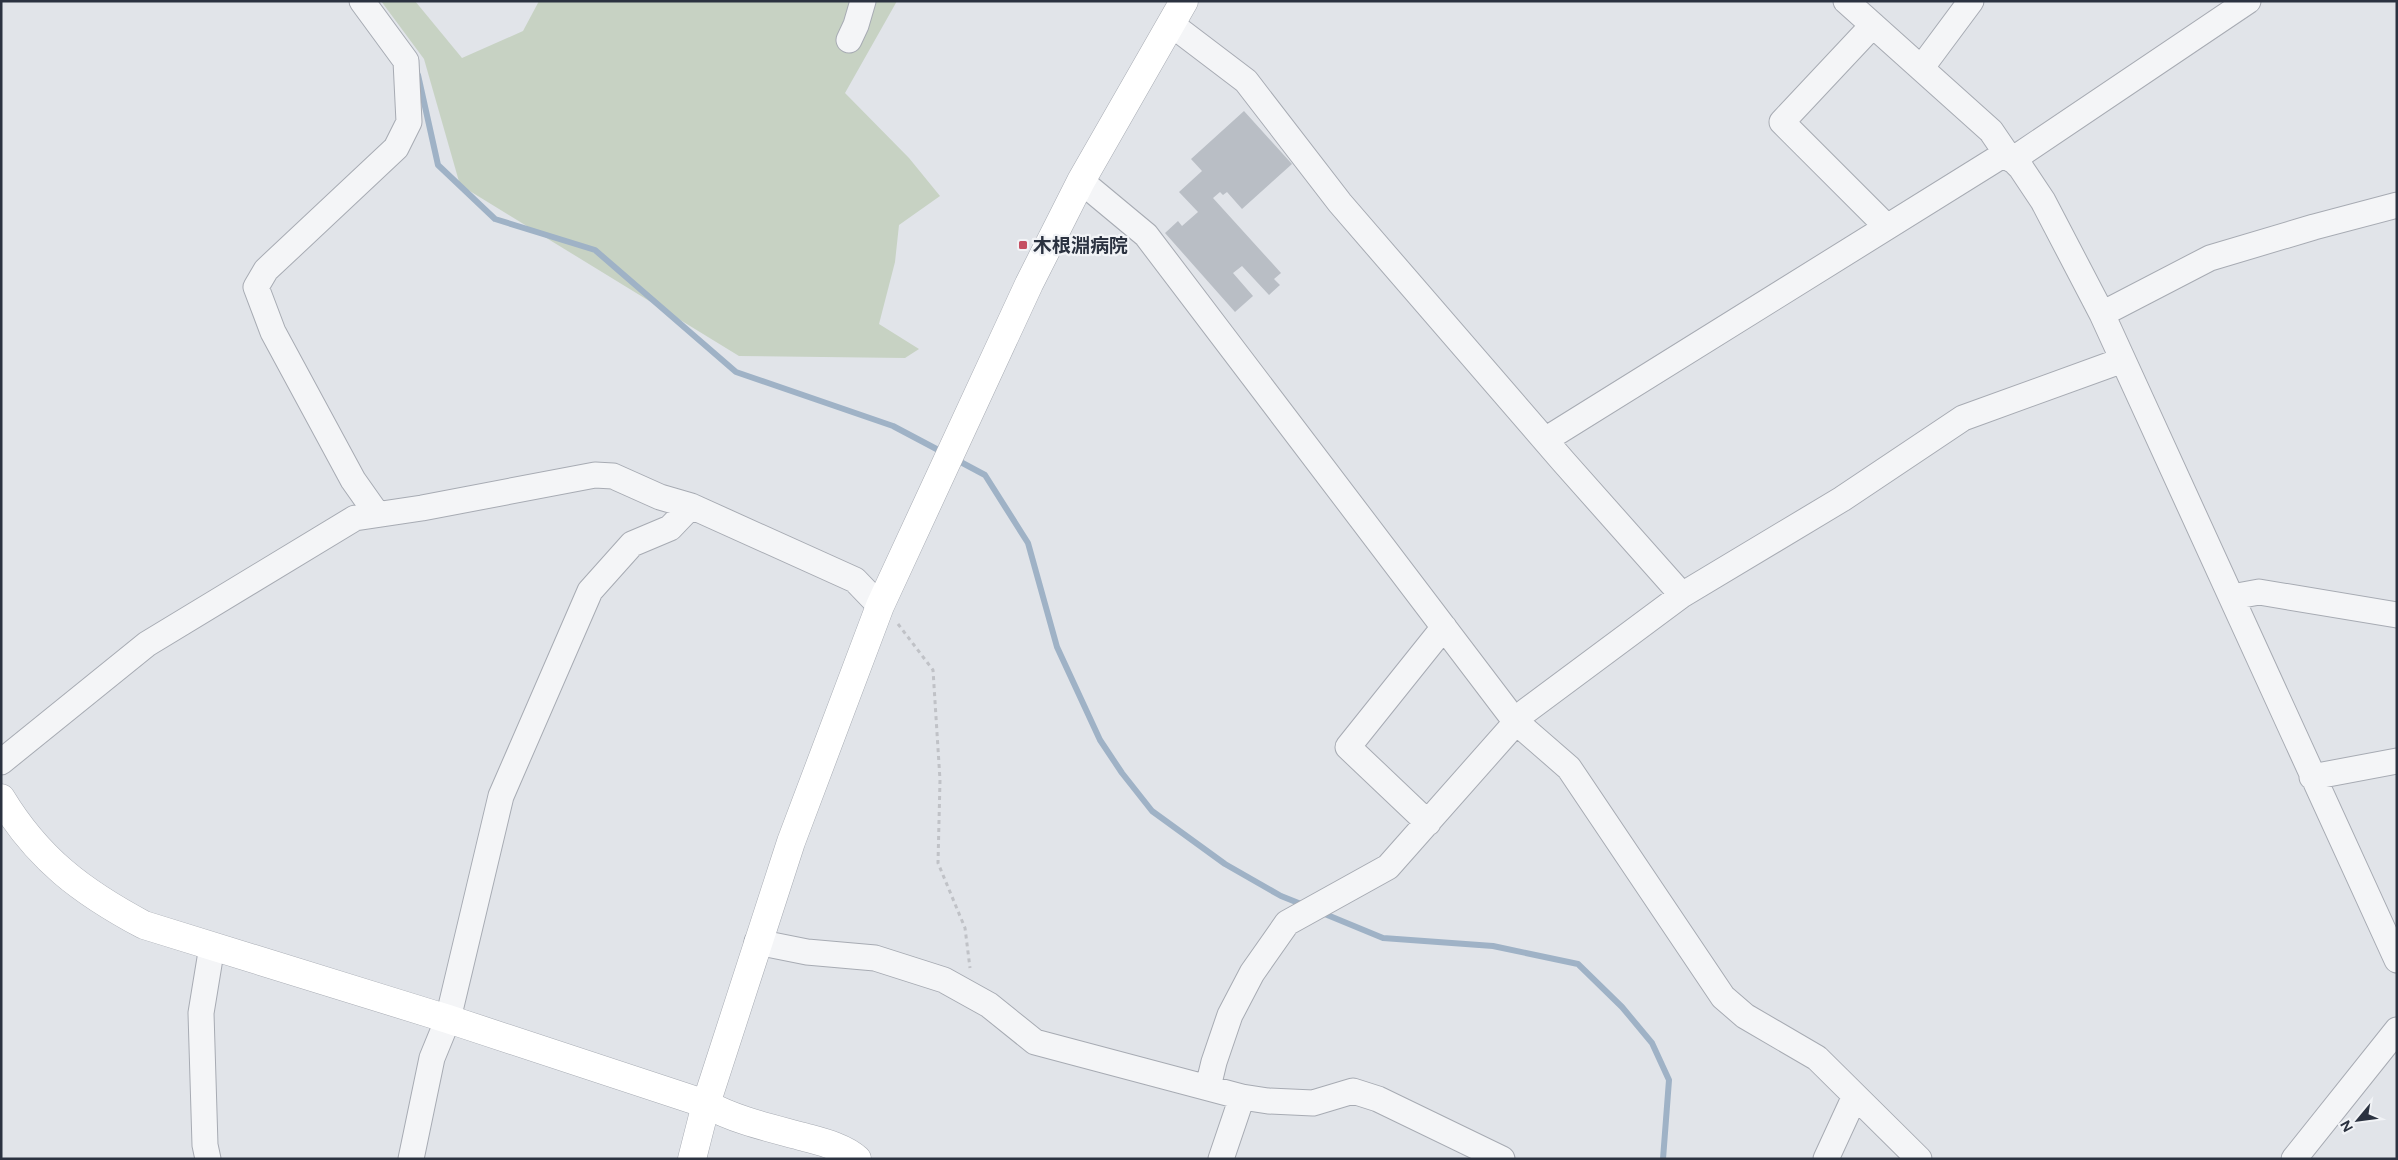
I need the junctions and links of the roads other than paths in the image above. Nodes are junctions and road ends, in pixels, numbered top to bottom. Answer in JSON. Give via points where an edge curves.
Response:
{"nodes":[{"id":1,"x":362,"y":1,"type":"edge"},
{"id":2,"x":863,"y":1,"type":"edge"},
{"id":3,"x":1184,"y":1,"type":"edge"},
{"id":4,"x":1846,"y":1,"type":"edge"},
{"id":5,"x":1971,"y":1,"type":"edge"},
{"id":6,"x":2248,"y":1,"type":"edge"},
{"id":7,"x":1170,"y":24,"type":"junction"},
{"id":8,"x":1873,"y":25,"type":"junction"},
{"id":9,"x":849,"y":40,"type":"dead end"},
{"id":10,"x":1922,"y":67,"type":"junction"},
{"id":11,"x":2009,"y":156,"type":"junction"},
{"id":12,"x":1082,"y":181,"type":"junction"},
{"id":13,"x":2397,"y":205,"type":"edge"},
{"id":14,"x":1886,"y":226,"type":"junction"},
{"id":15,"x":2102,"y":314,"type":"junction"},
{"id":16,"x":2123,"y":360,"type":"junction"},
{"id":17,"x":1545,"y":440,"type":"junction"},
{"id":18,"x":690,"y":506,"type":"junction"},
{"id":19,"x":377,"y":514,"type":"junction"},
{"id":20,"x":1682,"y":595,"type":"junction"},
{"id":21,"x":2232,"y":597,"type":"junction"},
{"id":22,"x":880,"y":606,"type":"junction"},
{"id":23,"x":2397,"y":615,"type":"edge"},
{"id":24,"x":1444,"y":627,"type":"junction"},
{"id":25,"x":1515,"y":721,"type":"junction"},
{"id":26,"x":2397,"y":760,"type":"edge"},
{"id":27,"x":1,"y":762,"type":"edge"},
{"id":28,"x":2312,"y":777,"type":"junction"},
{"id":29,"x":1,"y":798,"type":"edge"},
{"id":30,"x":1428,"y":822,"type":"junction"},
{"id":31,"x":757,"y":942,"type":"junction"},
{"id":32,"x":212,"y":946,"type":"junction"},
{"id":33,"x":2397,"y":960,"type":"edge"},
{"id":34,"x":448,"y":1019,"type":"junction"},
{"id":35,"x":2397,"y":1030,"type":"edge"},
{"id":36,"x":1208,"y":1087,"type":"junction"},
{"id":37,"x":1855,"y":1096,"type":"junction"},
{"id":38,"x":1242,"y":1097,"type":"junction"},
{"id":39,"x":706,"y":1104,"type":"junction"},
{"id":40,"x":208,"y":1159,"type":"edge"},
{"id":41,"x":411,"y":1159,"type":"edge"},
{"id":42,"x":692,"y":1159,"type":"edge"},
{"id":43,"x":857,"y":1159,"type":"edge"},
{"id":44,"x":1221,"y":1159,"type":"edge"},
{"id":45,"x":1502,"y":1159,"type":"edge"},
{"id":46,"x":1826,"y":1159,"type":"edge"},
{"id":47,"x":1919,"y":1159,"type":"edge"},
{"id":48,"x":2294,"y":1159,"type":"edge"}],
"edges":[{"from":1,"to":19,"type":"street","via":[[406,60],[410,122],[396,148],[266,270],[256,287],[283,349],[353,480]]},
{"from":2,"to":9,"type":"street"},
{"from":3,"to":7,"type":"street"},
{"from":4,"to":8,"type":"street"},
{"from":5,"to":10,"type":"street"},
{"from":6,"to":11,"type":"street"},
{"from":7,"to":12,"type":"street"},
{"from":7,"to":17,"type":"street","via":[[1246,81],[1340,203]]},
{"from":8,"to":10,"type":"street"},
{"from":8,"to":14,"type":"street","via":[[1782,122]]},
{"from":10,"to":11,"type":"street","via":[[1991,131]]},
{"from":11,"to":14,"type":"street"},
{"from":11,"to":15,"type":"street","via":[[2043,201]]},
{"from":12,"to":22,"type":"street","via":[[983,381]]},
{"from":12,"to":24,"type":"street","via":[[1146,235]]},
{"from":13,"to":15,"type":"street","via":[[2210,258]]},
{"from":14,"to":17,"type":"street"},
{"from":15,"to":16,"type":"street"},
{"from":16,"to":20,"type":"street","via":[[1963,418],[1842,499]]},
{"from":16,"to":21,"type":"street"},
{"from":17,"to":20,"type":"street"},
{"from":18,"to":19,"type":"street","via":[[660,497],[613,476],[594,475]]},
{"from":18,"to":22,"type":"street","via":[[855,580]]},
{"from":18,"to":34,"type":"street","via":[[670,528],[632,544],[590,591],[501,796]]},
{"from":19,"to":27,"type":"street","via":[[355,518],[147,644]]},
{"from":20,"to":25,"type":"street"},
{"from":21,"to":23,"type":"street","via":[[2269,593]]},
{"from":21,"to":28,"type":"street"},
{"from":22,"to":31,"type":"street"},
{"from":24,"to":25,"type":"street"},
{"from":24,"to":30,"type":"street","via":[[1348,747]]},
{"from":25,"to":30,"type":"street"},
{"from":25,"to":37,"type":"street","via":[[1569,768],[1724,997],[1745,1016],[1816,1058]]},
{"from":26,"to":28,"type":"street"},
{"from":28,"to":33,"type":"street"},
{"from":29,"to":32,"type":"street","via":[[38,850],[77,885],[144,925]]},
{"from":30,"to":36,"type":"street","via":[[1388,867],[1287,923],[1252,973],[1230,1015]]},
{"from":31,"to":36,"type":"street","via":[[807,952],[875,958],[944,980],[989,1005],[1035,1042]]},
{"from":31,"to":39,"type":"street"},
{"from":32,"to":34,"type":"street"},
{"from":32,"to":40,"type":"street","via":[[201,1013]]},
{"from":34,"to":39,"type":"street"},
{"from":34,"to":41,"type":"street","via":[[432,1058]]},
{"from":35,"to":48,"type":"street"},
{"from":36,"to":38,"type":"street"},
{"from":37,"to":46,"type":"street"},
{"from":37,"to":47,"type":"street"},
{"from":38,"to":44,"type":"street"},
{"from":38,"to":45,"type":"street","via":[[1313,1103],[1353,1091],[1386,1102]]},
{"from":39,"to":42,"type":"street"},
{"from":39,"to":43,"type":"street","via":[[726,1115],[825,1143]]}]}
